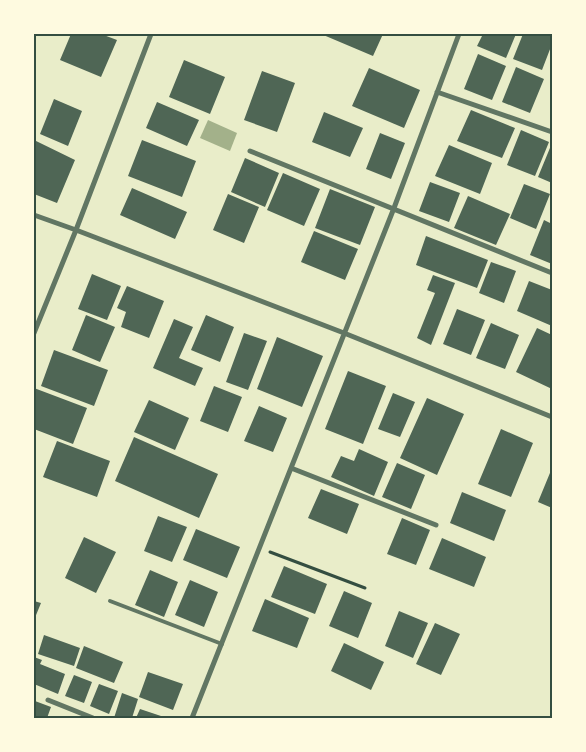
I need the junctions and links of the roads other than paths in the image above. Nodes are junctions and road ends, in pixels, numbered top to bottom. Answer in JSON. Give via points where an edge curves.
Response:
{"nodes":[{"id":1,"x":151,"y":34,"type":"edge"},
{"id":2,"x":459,"y":34,"type":"edge"},
{"id":3,"x":437,"y":92,"type":"junction"},
{"id":4,"x":552,"y":132,"type":"edge"},
{"id":5,"x":250,"y":150,"type":"dead end"},
{"id":6,"x":394,"y":208,"type":"junction"},
{"id":7,"x":34,"y":215,"type":"edge"},
{"id":8,"x":76,"y":230,"type":"junction"},
{"id":9,"x":552,"y":273,"type":"edge"},
{"id":10,"x":34,"y":333,"type":"edge"},
{"id":11,"x":344,"y":333,"type":"junction"},
{"id":12,"x":552,"y":417,"type":"edge"},
{"id":13,"x":291,"y":468,"type":"junction"},
{"id":14,"x":436,"y":525,"type":"dead end"},
{"id":15,"x":110,"y":601,"type":"dead end"},
{"id":16,"x":222,"y":644,"type":"junction"},
{"id":17,"x":48,"y":700,"type":"dead end"},
{"id":18,"x":93,"y":718,"type":"edge"},
{"id":19,"x":192,"y":718,"type":"edge"}],
"edges":[{"from":1,"to":8,"type":"street"},
{"from":2,"to":3,"type":"street"},
{"from":3,"to":4,"type":"street"},
{"from":3,"to":6,"type":"street"},
{"from":5,"to":6,"type":"street"},
{"from":6,"to":9,"type":"street"},
{"from":6,"to":11,"type":"street"},
{"from":7,"to":8,"type":"street"},
{"from":8,"to":10,"type":"street"},
{"from":8,"to":11,"type":"street"},
{"from":11,"to":12,"type":"street"},
{"from":11,"to":13,"type":"street"},
{"from":13,"to":14,"type":"street"},
{"from":13,"to":16,"type":"street"},
{"from":15,"to":16,"type":"lane"},
{"from":16,"to":19,"type":"street"},
{"from":17,"to":18,"type":"street"}]}
